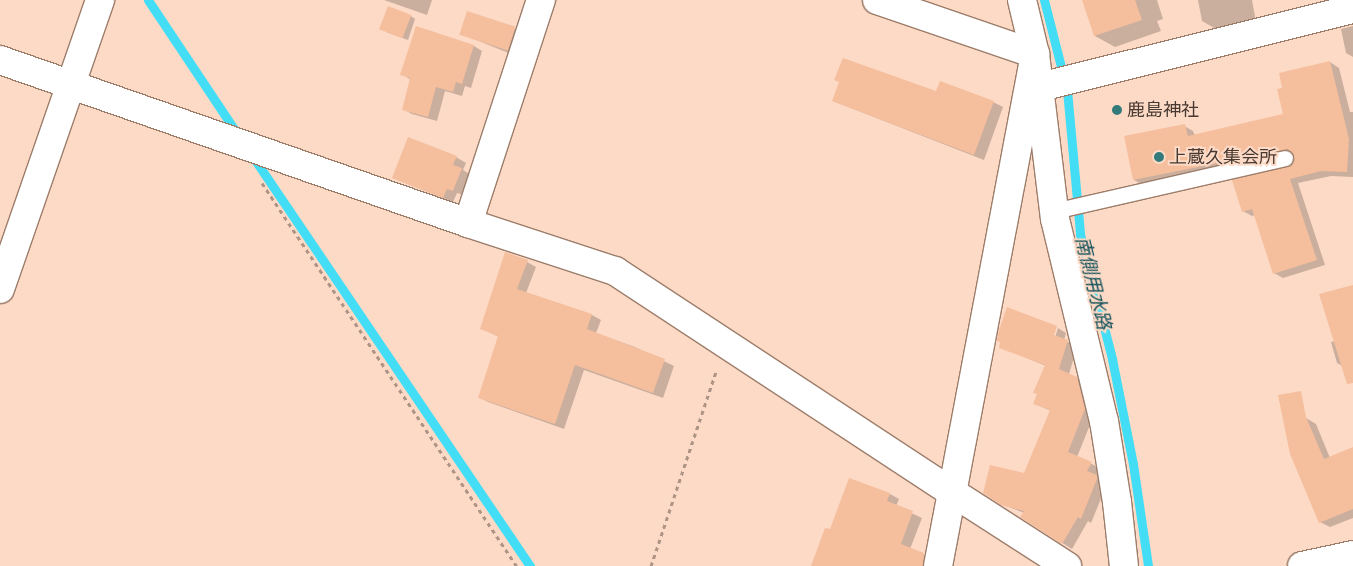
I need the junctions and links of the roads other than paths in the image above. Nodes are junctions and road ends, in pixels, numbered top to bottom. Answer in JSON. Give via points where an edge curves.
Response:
{"nodes":[{"id":1,"x":100,"y":0,"type":"edge"},
{"id":2,"x":541,"y":0,"type":"edge"},
{"id":3,"x":877,"y":0,"type":"edge"},
{"id":4,"x":1022,"y":0,"type":"edge"},
{"id":5,"x":1353,"y":10,"type":"edge"},
{"id":6,"x":1035,"y":54,"type":"junction"},
{"id":7,"x":0,"y":60,"type":"edge"},
{"id":8,"x":71,"y":84,"type":"junction"},
{"id":9,"x":1048,"y":85,"type":"junction"},
{"id":10,"x":1285,"y":158,"type":"dead end"},
{"id":11,"x":1059,"y":209,"type":"junction"},
{"id":12,"x":468,"y":224,"type":"junction"},
{"id":13,"x":0,"y":289,"type":"edge"},
{"id":14,"x":952,"y":492,"type":"junction"},
{"id":15,"x":1353,"y":554,"type":"edge"},
{"id":16,"x":938,"y":566,"type":"edge"},
{"id":17,"x":1067,"y":566,"type":"edge"},
{"id":18,"x":1124,"y":566,"type":"edge"},
{"id":19,"x":1302,"y":566,"type":"edge"}],
"edges":[{"from":1,"to":8,"type":"street"},
{"from":2,"to":12,"type":"street"},
{"from":3,"to":6,"type":"street"},
{"from":4,"to":6,"type":"street"},
{"from":5,"to":9,"type":"street"},
{"from":6,"to":9,"type":"street"},
{"from":6,"to":14,"type":"street"},
{"from":7,"to":8,"type":"street"},
{"from":8,"to":12,"type":"street"},
{"from":8,"to":13,"type":"street"},
{"from":9,"to":11,"type":"street"},
{"from":10,"to":11,"type":"lane"},
{"from":11,"to":18,"type":"street","via":[[1104,421]]},
{"from":12,"to":14,"type":"street","via":[[615,271]]},
{"from":14,"to":16,"type":"street"},
{"from":14,"to":17,"type":"street"},
{"from":15,"to":19,"type":"street"}]}
